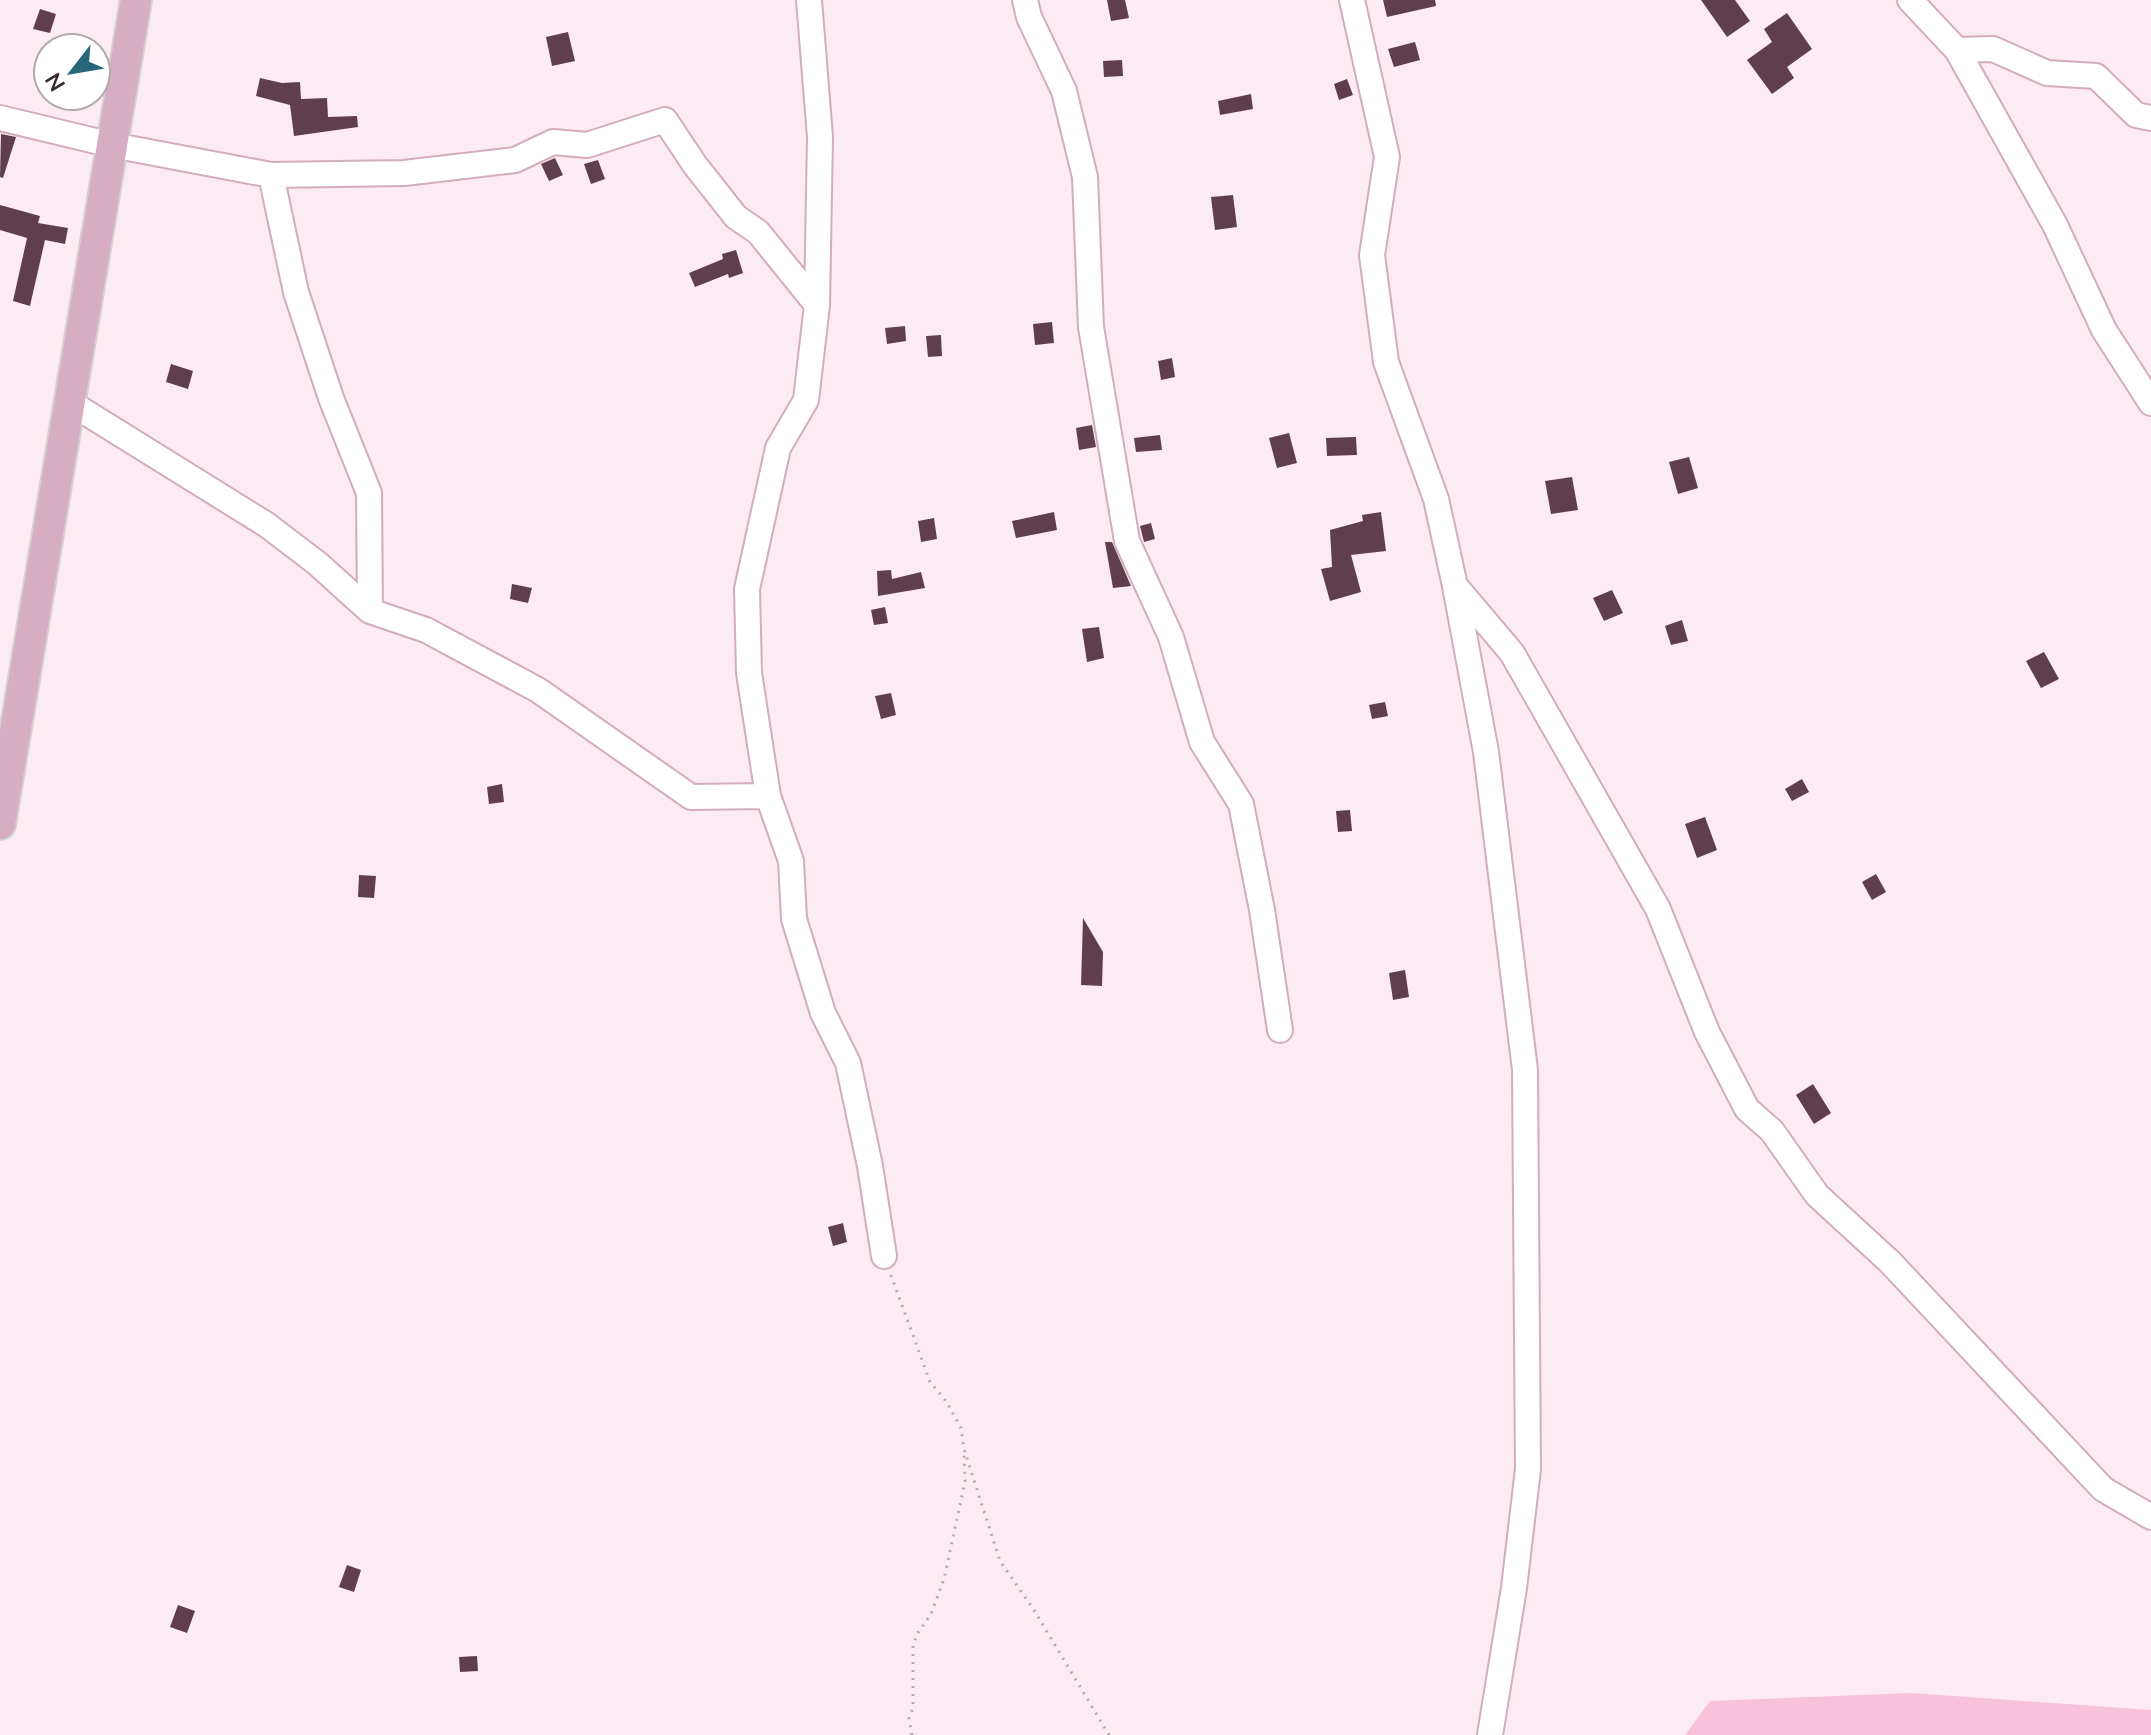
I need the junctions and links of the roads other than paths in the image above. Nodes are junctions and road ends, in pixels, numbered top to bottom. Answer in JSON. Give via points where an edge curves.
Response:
{"nodes":[{"id":1,"x":136,"y":0,"type":"edge"},
{"id":2,"x":809,"y":0,"type":"edge"},
{"id":3,"x":1025,"y":0,"type":"edge"},
{"id":4,"x":1352,"y":0,"type":"edge"},
{"id":5,"x":1910,"y":0,"type":"edge"},
{"id":6,"x":1957,"y":50,"type":"junction"},
{"id":7,"x":0,"y":118,"type":"edge"},
{"id":8,"x":2151,"y":118,"type":"edge"},
{"id":9,"x":112,"y":145,"type":"junction"},
{"id":10,"x":271,"y":175,"type":"junction"},
{"id":11,"x":817,"y":305,"type":"junction"},
{"id":12,"x":69,"y":402,"type":"junction"},
{"id":13,"x":2151,"y":403,"type":"edge"},
{"id":14,"x":1455,"y":586,"type":"junction"},
{"id":15,"x":370,"y":611,"type":"junction"},
{"id":16,"x":768,"y":796,"type":"junction"},
{"id":17,"x":0,"y":824,"type":"edge"},
{"id":18,"x":1280,"y":1030,"type":"dead end"},
{"id":19,"x":884,"y":1256,"type":"road end"},
{"id":20,"x":2151,"y":1517,"type":"edge"},
{"id":21,"x":1490,"y":1735,"type":"edge"}],
"edges":[{"from":1,"to":9,"type":"main road"},
{"from":2,"to":11,"type":"street","via":[[820,137]]},
{"from":3,"to":18,"type":"street","via":[[1064,91],[1085,177],[1091,327],[1127,541],[1171,637],[1202,742],[1241,804]]},
{"from":4,"to":14,"type":"street","via":[[1387,157],[1372,255],[1386,362],[1436,499]]},
{"from":5,"to":6,"type":"street"},
{"from":6,"to":8,"type":"street","via":[[1993,49],[2047,73],[2096,76],[2136,115]]},
{"from":6,"to":13,"type":"street","via":[[2055,225],[2104,330]]},
{"from":7,"to":9,"type":"street"},
{"from":9,"to":10,"type":"street"},
{"from":9,"to":12,"type":"main road"},
{"from":10,"to":11,"type":"street","via":[[404,173],[515,160],[553,142],[587,145],[665,120],[736,217],[758,232]]},
{"from":10,"to":15,"type":"street","via":[[296,292],[369,493]]},
{"from":11,"to":16,"type":"street","via":[[806,400],[778,448],[747,589],[749,673]]},
{"from":12,"to":15,"type":"street","via":[[267,525]]},
{"from":12,"to":17,"type":"main road"},
{"from":14,"to":20,"type":"street","via":[[1512,653],[1658,909],[1707,1032],[1747,1109],[1772,1131],[1817,1195],[1890,1262],[2103,1489]]},
{"from":14,"to":21,"type":"street","via":[[1486,752],[1525,1070],[1528,1469]]},
{"from":15,"to":16,"type":"street","via":[[426,630],[538,690],[691,797]]},
{"from":16,"to":19,"type":"street","via":[[791,861],[794,919],[823,1013],[848,1063]]}]}
